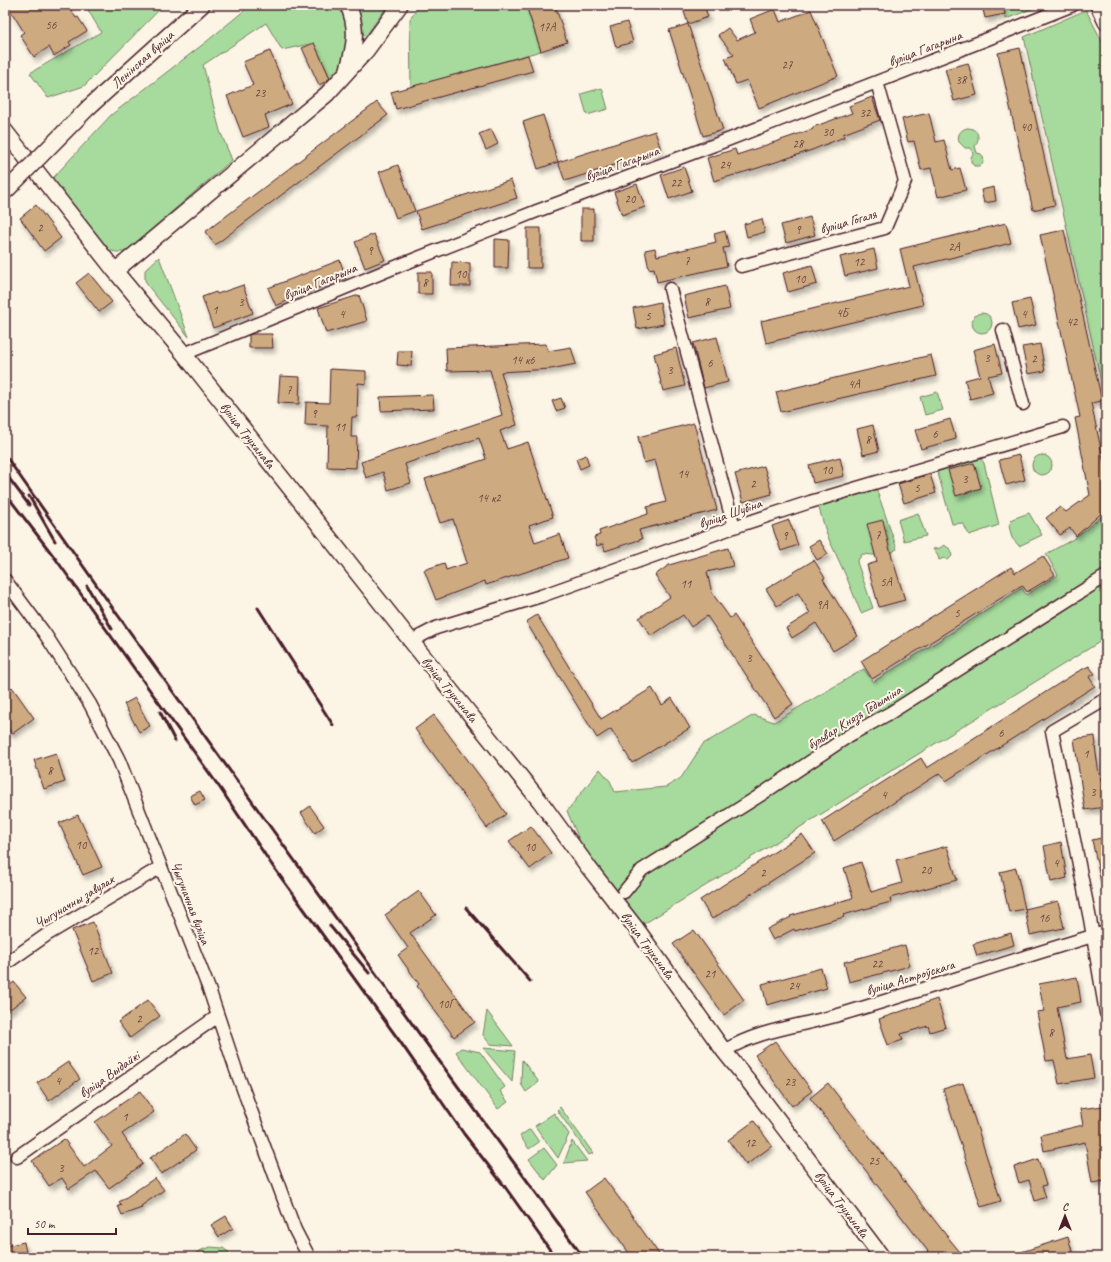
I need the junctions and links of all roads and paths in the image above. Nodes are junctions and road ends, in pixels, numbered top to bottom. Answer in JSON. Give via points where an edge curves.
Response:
{"nodes":[{"id":1,"x":348,"y":5,"type":"edge"},
{"id":2,"x":400,"y":5,"type":"edge"},
{"id":3,"x":1073,"y":5,"type":"edge"},
{"id":4,"x":1098,"y":5,"type":"edge"},
{"id":5,"x":200,"y":7,"type":"edge"},
{"id":6,"x":1106,"y":22,"type":"edge"},
{"id":7,"x":347,"y":73,"type":"junction"},
{"id":8,"x":877,"y":82,"type":"junction"},
{"id":9,"x":5,"y":130,"type":"edge"},
{"id":10,"x":5,"y":192,"type":"edge"},
{"id":11,"x":742,"y":266,"type":"dead end"},
{"id":12,"x":115,"y":271,"type":"junction"},
{"id":13,"x":670,"y":289,"type":"dead end"},
{"id":14,"x":1003,"y":330,"type":"dead end"},
{"id":15,"x":184,"y":354,"type":"junction"},
{"id":16,"x":1023,"y":404,"type":"dead end"},
{"id":17,"x":1063,"y":427,"type":"dead end"},
{"id":18,"x":734,"y":527,"type":"junction"},
{"id":19,"x":1106,"y":576,"type":"edge"},
{"id":20,"x":5,"y":580,"type":"edge"},
{"id":21,"x":411,"y":641,"type":"junction"},
{"id":22,"x":1106,"y":699,"type":"edge"},
{"id":23,"x":161,"y":867,"type":"junction"},
{"id":24,"x":624,"y":892,"type":"dead end"},
{"id":25,"x":1106,"y":932,"type":"edge"},
{"id":26,"x":1093,"y":936,"type":"junction"},
{"id":27,"x":5,"y":964,"type":"edge"},
{"id":28,"x":1106,"y":1013,"type":"edge"},
{"id":29,"x":218,"y":1016,"type":"junction"},
{"id":30,"x":724,"y":1050,"type":"junction"},
{"id":31,"x":17,"y":1157,"type":"dead end"},
{"id":32,"x":309,"y":1257,"type":"edge"},
{"id":33,"x":882,"y":1257,"type":"edge"}],
"edges":[{"from":1,"to":7,"type":"main road","via":[[355,29],[354,48]]},
{"from":2,"to":7,"type":"main road"},
{"from":3,"to":8,"type":"street","name":"вуліца Гагарына"},
{"from":4,"to":6,"type":"main road"},
{"from":5,"to":10,"type":"main road","name":"Ленінская вуліца","bridge":true,"via":[[89,107]]},
{"from":7,"to":12,"type":"main road","via":[[327,94]]},
{"from":8,"to":11,"type":"street","name":"вуліца Гогаля","via":[[904,181],[885,228]]},
{"from":8,"to":15,"type":"street","name":"вуліца Гагарына","via":[[537,211]]},
{"from":9,"to":12,"type":"main road","name":"вуліца Труханава"},
{"from":12,"to":15,"type":"main road","name":"вуліца Труханава"},
{"from":13,"to":18,"type":"street"},
{"from":14,"to":16,"type":"street"},
{"from":15,"to":21,"type":"main road","name":"вуліца Труханава"},
{"from":17,"to":18,"type":"street","name":"вуліца Шубіна"},
{"from":18,"to":21,"type":"street","name":"вуліца Шубіна","via":[[541,596],[436,628]]},
{"from":19,"to":24,"type":"street","name":"бульвар Князя Гедыміна","via":[[642,870]]},
{"from":20,"to":23,"type":"street","name":"Чыгуначная вуліца","via":[[46,634],[90,704],[119,760]]},
{"from":21,"to":30,"type":"main road","name":"вуліца Труханава","via":[[540,801]]},
{"from":22,"to":26,"type":"street","via":[[1052,731]]},
{"from":23,"to":27,"type":"street","name":"Чыгуначны завулак","via":[[48,934]]},
{"from":23,"to":29,"type":"street","name":"Чыгуначная вуліца"},
{"from":25,"to":26,"type":"street","name":"вуліца Астроўскага"},
{"from":26,"to":28,"type":"street"},
{"from":26,"to":30,"type":"street","name":"вуліца Астроўскага","via":[[840,1015],[772,1030]]},
{"from":29,"to":31,"type":"street","name":"вуліца Выдайкі"},
{"from":29,"to":32,"type":"street","name":"Чыгуначная вуліца","via":[[295,1230]]},
{"from":30,"to":33,"type":"main road","name":"вуліца Труханава"}]}
